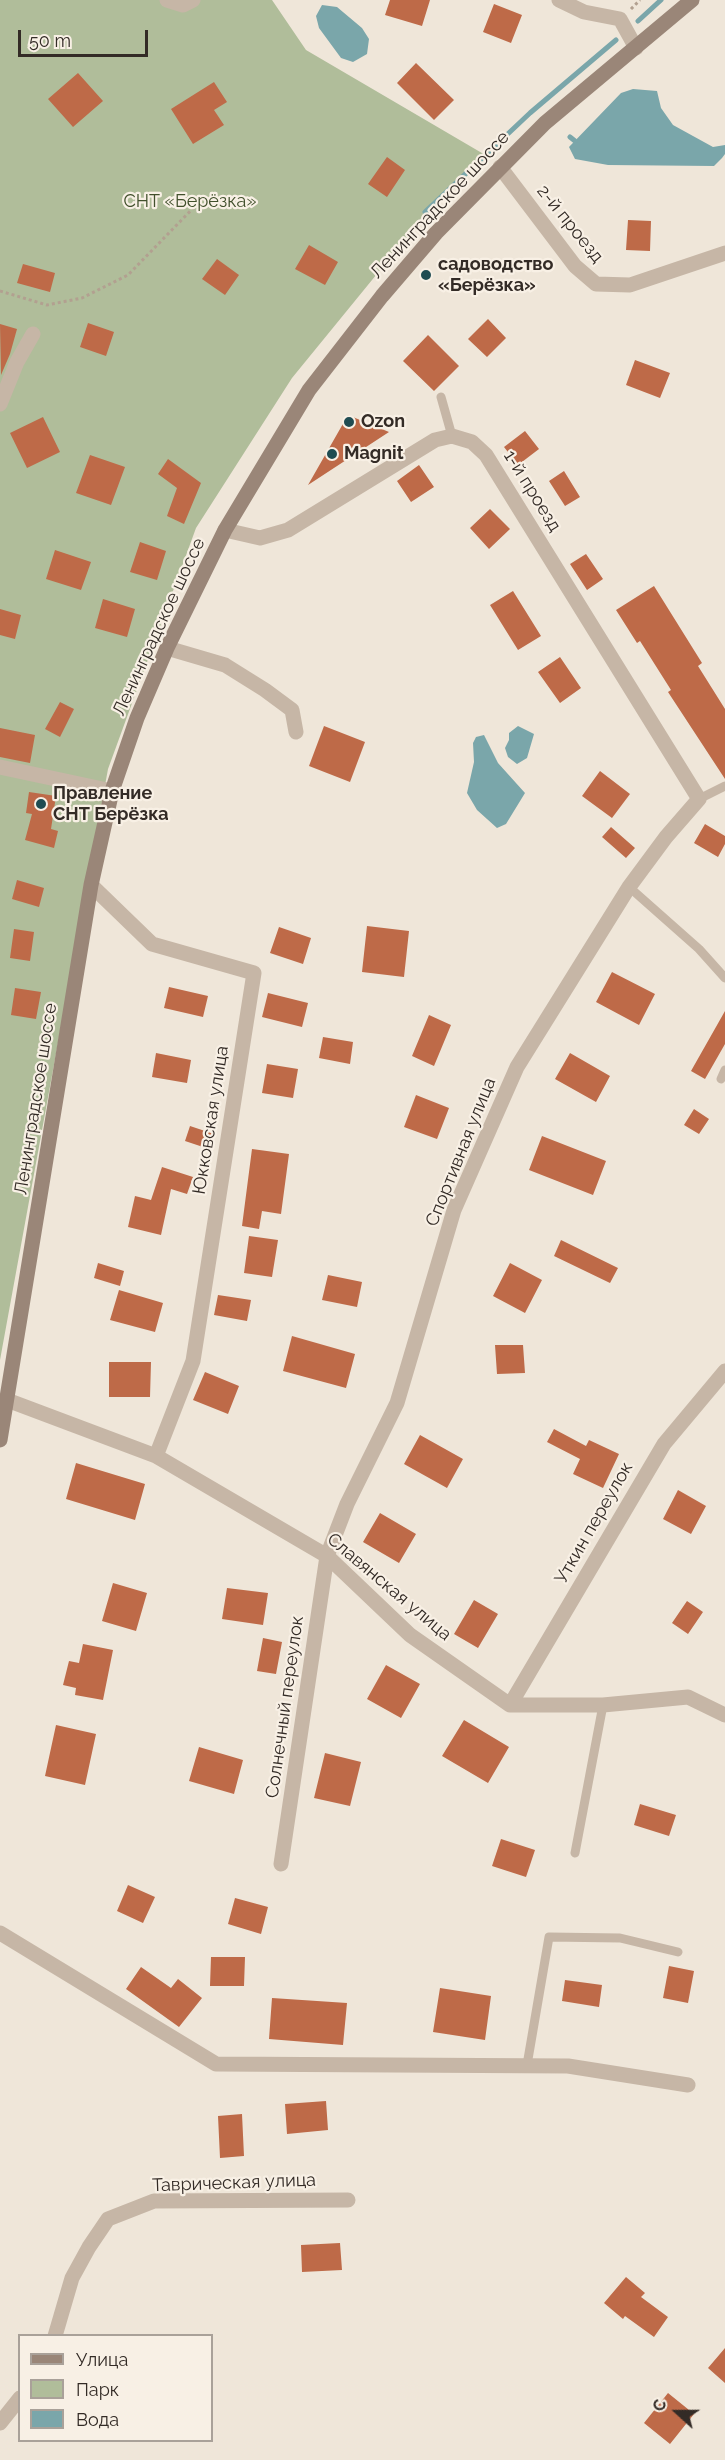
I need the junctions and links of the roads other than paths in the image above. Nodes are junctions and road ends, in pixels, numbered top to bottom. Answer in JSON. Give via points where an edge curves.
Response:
{"nodes":[{"id":1,"x":167,"y":0,"type":"edge"},
{"id":2,"x":193,"y":0,"type":"edge"},
{"id":3,"x":559,"y":0,"type":"edge"},
{"id":4,"x":692,"y":0,"type":"edge"},
{"id":5,"x":636,"y":48,"type":"junction"},
{"id":6,"x":500,"y":167,"type":"junction"},
{"id":7,"x":725,"y":253,"type":"edge"},
{"id":8,"x":33,"y":334,"type":"dead end"},
{"id":9,"x":441,"y":397,"type":"dead end"},
{"id":10,"x":0,"y":404,"type":"edge"},
{"id":11,"x":452,"y":436,"type":"junction"},
{"id":12,"x":225,"y":530,"type":"junction"},
{"id":13,"x":167,"y":648,"type":"junction"},
{"id":14,"x":296,"y":732,"type":"dead end"},
{"id":15,"x":0,"y":767,"type":"edge"},
{"id":16,"x":725,"y":786,"type":"edge"},
{"id":17,"x":112,"y":791,"type":"junction"},
{"id":18,"x":699,"y":799,"type":"junction"},
{"id":19,"x":91,"y":885,"type":"junction"},
{"id":20,"x":629,"y":887,"type":"junction"},
{"id":21,"x":725,"y":978,"type":"edge"},
{"id":22,"x":725,"y":1371,"type":"edge"},
{"id":23,"x":5,"y":1377,"type":"edge"},
{"id":24,"x":7,"y":1400,"type":"junction"},
{"id":25,"x":0,"y":1440,"type":"edge"},
{"id":26,"x":156,"y":1456,"type":"junction"},
{"id":27,"x":327,"y":1556,"type":"junction"},
{"id":28,"x":510,"y":1705,"type":"junction"},
{"id":29,"x":603,"y":1705,"type":"junction"},
{"id":30,"x":725,"y":1715,"type":"edge"},
{"id":31,"x":575,"y":1853,"type":"dead end"},
{"id":32,"x":281,"y":1864,"type":"dead end"},
{"id":33,"x":0,"y":1933,"type":"edge"},
{"id":34,"x":678,"y":1952,"type":"dead end"},
{"id":35,"x":527,"y":2066,"type":"junction"},
{"id":36,"x":687,"y":2085,"type":"dead end"},
{"id":37,"x":348,"y":2200,"type":"dead end"},
{"id":38,"x":56,"y":2334,"type":"edge"},
{"id":39,"x":18,"y":2400,"type":"edge"},
{"id":40,"x":0,"y":2423,"type":"edge"}],
"edges":[{"from":1,"to":2,"type":"street","via":[[183,5]]},
{"from":3,"to":5,"type":"street","via":[[584,12],[620,19]]},
{"from":4,"to":5,"type":"main road","name":"Ленинградское шоссе"},
{"from":5,"to":6,"type":"main road","name":"Ленинградское шоссе","via":[[545,123]]},
{"from":6,"to":7,"type":"street","name":"2-й проезд","via":[[575,266],[596,284],[630,285]]},
{"from":6,"to":12,"type":"main road","name":"Ленинградское шоссе","via":[[410,263],[309,390]]},
{"from":8,"to":10,"type":"street"},
{"from":9,"to":11,"type":"lane"},
{"from":11,"to":12,"type":"street","via":[[435,440],[288,530],[261,538]]},
{"from":11,"to":18,"type":"street","name":"1-й проезд","via":[[472,442],[486,455]]},
{"from":12,"to":13,"type":"main road","name":"Ленинградское шоссе"},
{"from":13,"to":14,"type":"street","via":[[225,665],[265,690],[292,710]]},
{"from":13,"to":17,"type":"main road","name":"Ленинградское шоссе"},
{"from":15,"to":17,"type":"street"},
{"from":16,"to":18,"type":"lane"},
{"from":17,"to":19,"type":"main road","name":"Ленинградское шоссе"},
{"from":18,"to":20,"type":"street","name":"Спортивная улица"},
{"from":19,"to":23,"type":"main road","name":"Ленинградское шоссе"},
{"from":19,"to":26,"type":"street","name":"Юкковская улица","via":[[152,944],[254,973],[193,1361]]},
{"from":20,"to":21,"type":"lane","via":[[699,949]]},
{"from":20,"to":27,"type":"street","name":"Спортивная улица","via":[[517,1066],[454,1210],[398,1404],[347,1504]]},
{"from":22,"to":28,"type":"street","name":"Уткин переулок","via":[[664,1444]]},
{"from":23,"to":24,"type":"main road","name":"Ленинградское шоссе"},
{"from":24,"to":25,"type":"main road","name":"Ленинградское шоссе"},
{"from":24,"to":26,"type":"street","name":"Славянская улица"},
{"from":26,"to":27,"type":"street","name":"Славянская улица"},
{"from":27,"to":28,"type":"street","name":"Славянская улица","via":[[410,1635]]},
{"from":27,"to":32,"type":"street","name":"Солнечный переулок"},
{"from":28,"to":29,"type":"street"},
{"from":29,"to":30,"type":"street","via":[[688,1697]]},
{"from":29,"to":31,"type":"lane"},
{"from":33,"to":35,"type":"street","via":[[216,2064]]},
{"from":34,"to":35,"type":"lane","via":[[620,1938],[549,1937]]},
{"from":35,"to":36,"type":"street","via":[[568,2066]]},
{"from":37,"to":38,"type":"street","name":"Таврическая улица","via":[[154,2201],[108,2220],[72,2278]]},
{"from":39,"to":40,"type":"street"}]}
